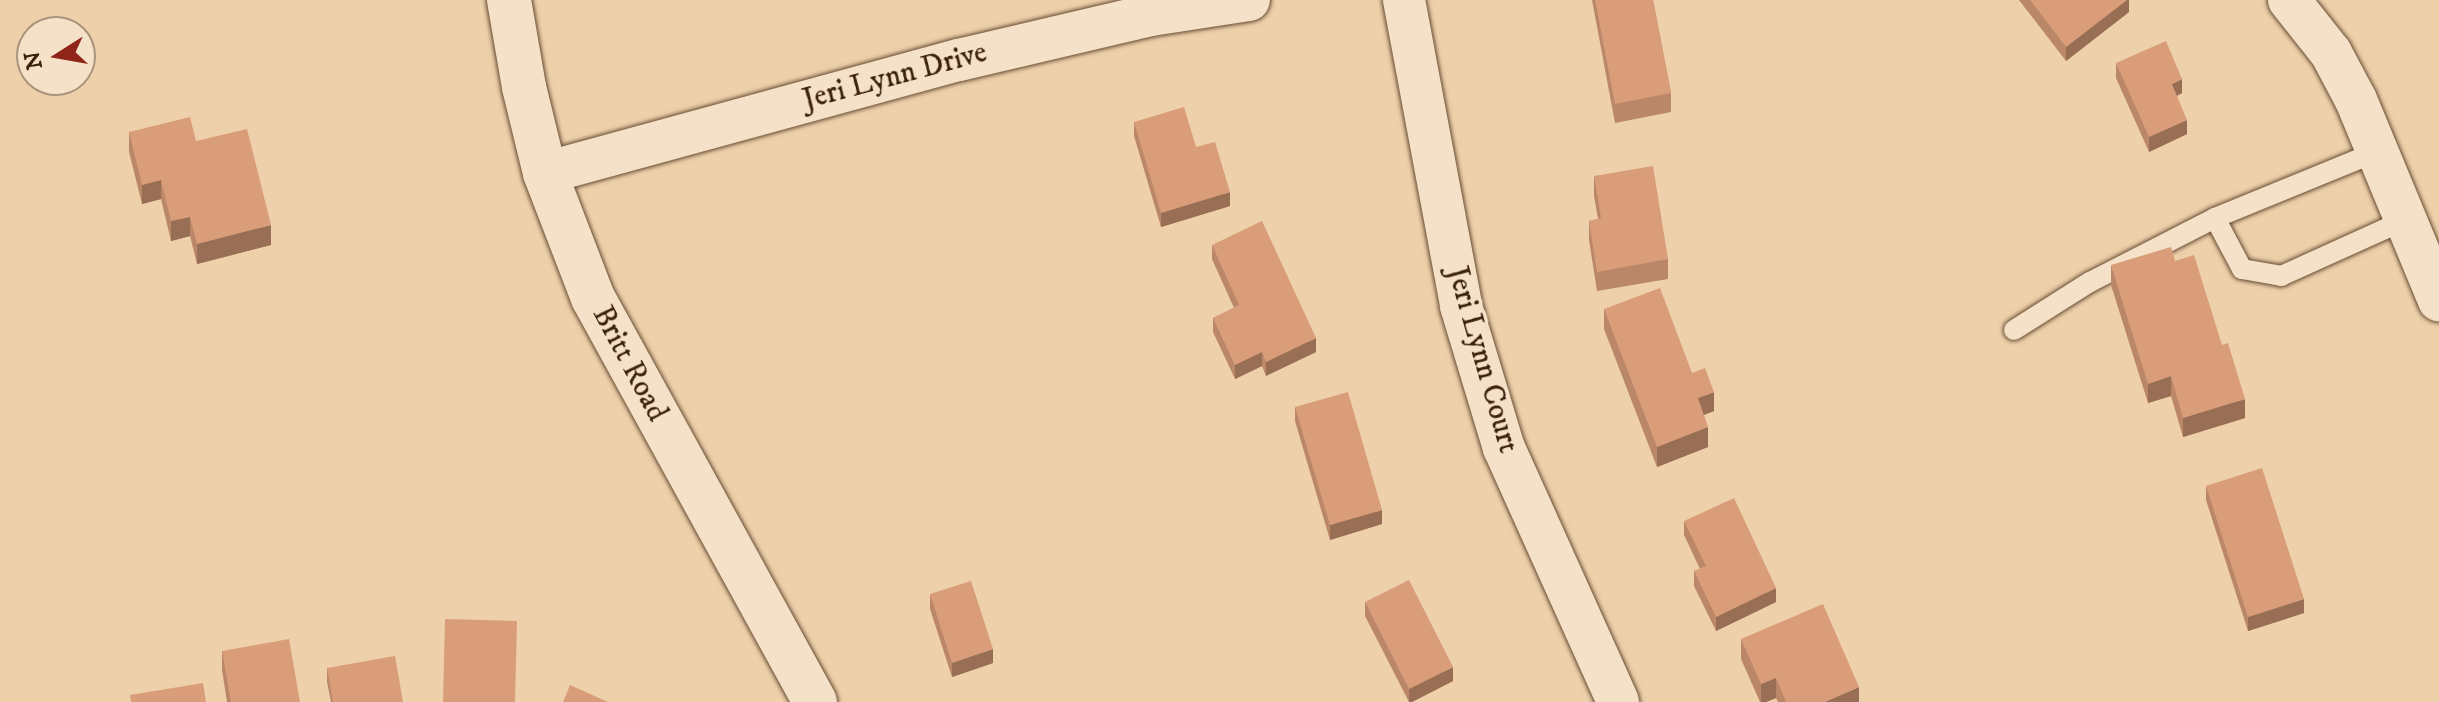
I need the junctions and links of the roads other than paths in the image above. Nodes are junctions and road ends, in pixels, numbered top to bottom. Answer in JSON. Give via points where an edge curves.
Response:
{"nodes":[{"id":1,"x":509,"y":0,"type":"edge"},
{"id":2,"x":1249,"y":0,"type":"edge"},
{"id":3,"x":1404,"y":0,"type":"edge"},
{"id":4,"x":2289,"y":0,"type":"edge"},
{"id":5,"x":2378,"y":151,"type":"junction"},
{"id":6,"x":545,"y":173,"type":"junction"},
{"id":7,"x":2215,"y":218,"type":"junction"},
{"id":8,"x":2421,"y":232,"type":"edge"},
{"id":9,"x":2439,"y":300,"type":"edge"},
{"id":10,"x":2014,"y":330,"type":"dead end"},
{"id":11,"x":815,"y":702,"type":"edge"},
{"id":12,"x":1618,"y":702,"type":"edge"}],
"edges":[{"from":1,"to":6,"type":"street","name":"Britt Road"},
{"from":2,"to":6,"type":"street","name":"Jeri Lynn Drive","via":[[1151,15],[959,60]]},
{"from":3,"to":12,"type":"street","name":"Jeri Lynn Court","via":[[1469,335],[1504,448]]},
{"from":4,"to":5,"type":"street","via":[[2331,53]]},
{"from":5,"to":7,"type":"lane"},
{"from":5,"to":8,"type":"street"},
{"from":6,"to":11,"type":"street","name":"Britt Road","via":[[593,298]]},
{"from":7,"to":8,"type":"lane","via":[[2242,269],[2281,276]]},
{"from":7,"to":10,"type":"lane","via":[[2090,282]]},
{"from":8,"to":9,"type":"street"}]}
